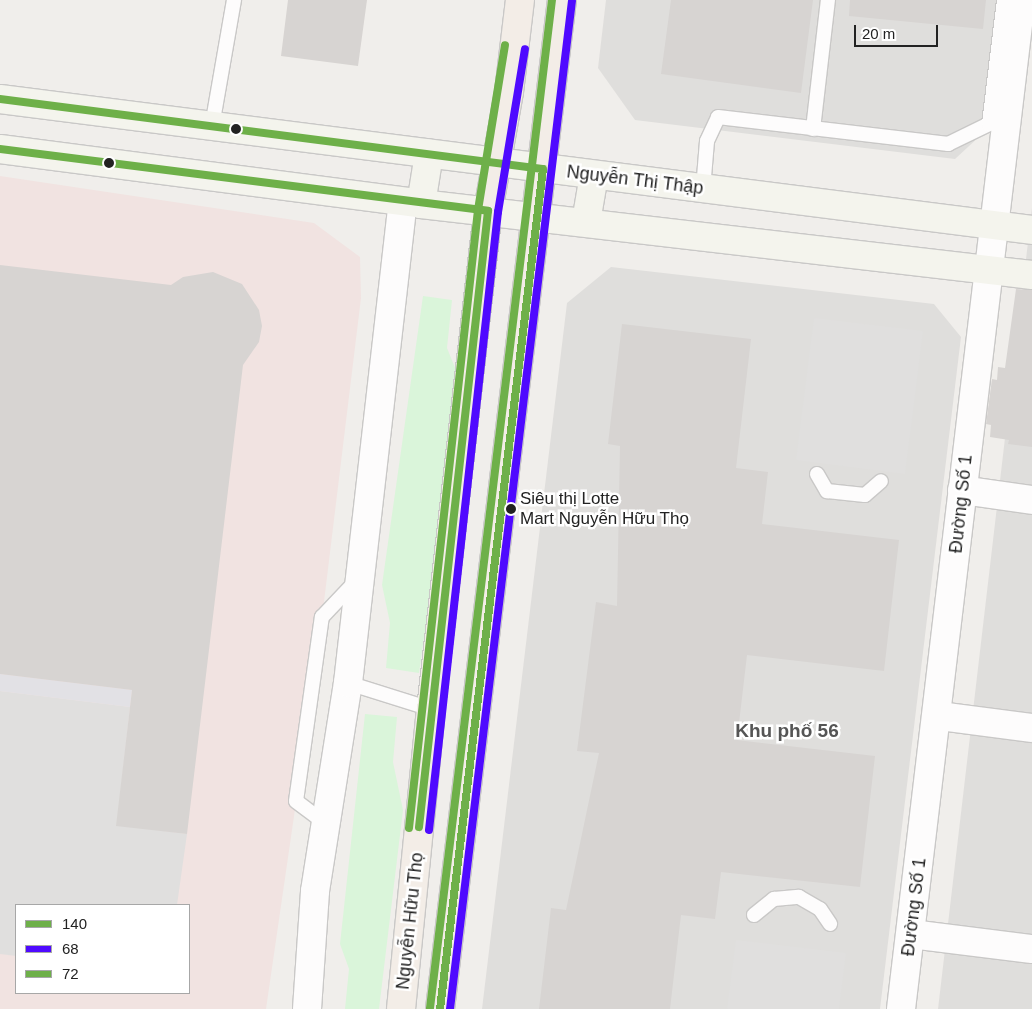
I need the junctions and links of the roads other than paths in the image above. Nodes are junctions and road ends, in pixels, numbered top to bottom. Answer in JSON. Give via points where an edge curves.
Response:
{"nodes":[{"id":1,"x":234,"y":0,"type":"edge"},
{"id":2,"x":520,"y":0,"type":"edge"},
{"id":3,"x":562,"y":0,"type":"edge"},
{"id":4,"x":828,"y":0,"type":"edge"},
{"id":5,"x":1004,"y":0,"type":"edge"},
{"id":6,"x":1021,"y":0,"type":"edge"},
{"id":7,"x":0,"y":99,"type":"edge"},
{"id":8,"x":212,"y":126,"type":"junction"},
{"id":9,"x":813,"y":129,"type":"junction"},
{"id":10,"x":0,"y":150,"type":"edge"},
{"id":11,"x":429,"y":154,"type":"junction"},
{"id":12,"x":497,"y":162,"type":"junction"},
{"id":13,"x":543,"y":169,"type":"junction"},
{"id":14,"x":594,"y":175,"type":"junction"},
{"id":15,"x":703,"y":189,"type":"junction"},
{"id":16,"x":412,"y":203,"type":"junction"},
{"id":17,"x":488,"y":211,"type":"junction"},
{"id":18,"x":536,"y":217,"type":"junction"},
{"id":19,"x":586,"y":222,"type":"junction"},
{"id":20,"x":994,"y":226,"type":"junction"},
{"id":21,"x":1032,"y":230,"type":"edge"},
{"id":22,"x":988,"y":270,"type":"junction"},
{"id":23,"x":1032,"y":275,"type":"edge"},
{"id":24,"x":817,"y":474,"type":"dead end"},
{"id":25,"x":881,"y":481,"type":"dead end"},
{"id":26,"x":962,"y":490,"type":"junction"},
{"id":27,"x":1032,"y":500,"type":"edge"},
{"id":28,"x":360,"y":576,"type":"junction"},
{"id":29,"x":348,"y":683,"type":"junction"},
{"id":30,"x":431,"y":709,"type":"junction"},
{"id":31,"x":939,"y":716,"type":"junction"},
{"id":32,"x":1032,"y":728,"type":"edge"},
{"id":33,"x":326,"y":823,"type":"junction"},
{"id":34,"x":754,"y":915,"type":"dead end"},
{"id":35,"x":830,"y":924,"type":"dead end"},
{"id":36,"x":911,"y":934,"type":"junction"},
{"id":37,"x":448,"y":946,"type":"junction"},
{"id":38,"x":1032,"y":949,"type":"edge"},
{"id":39,"x":308,"y":1009,"type":"edge"},
{"id":40,"x":401,"y":1009,"type":"edge"},
{"id":41,"x":440,"y":1009,"type":"edge"},
{"id":42,"x":453,"y":1009,"type":"edge"},
{"id":43,"x":902,"y":1009,"type":"edge"}],
"edges":[{"from":1,"to":8,"type":"lane"},
{"from":2,"to":12,"type":"main road","name":"Nguyễn Hữu Thọ"},
{"from":3,"to":13,"type":"main road"},
{"from":4,"to":9,"type":"lane"},
{"from":5,"to":9,"type":"lane","via":[[989,124],[948,144]]},
{"from":6,"to":20,"type":"street","name":"Đường Số 1"},
{"from":7,"to":8,"type":"main road","name":"Nguyễn Thị Thập"},
{"from":8,"to":11,"type":"main road","name":"Nguyễn Thị Thập"},
{"from":9,"to":15,"type":"lane","via":[[718,117],[707,141]]},
{"from":10,"to":16,"type":"main road"},
{"from":11,"to":12,"type":"main road","name":"Nguyễn Thị Thập"},
{"from":11,"to":16,"type":"main road"},
{"from":12,"to":13,"type":"main road","name":"Nguyễn Thị Thập"},
{"from":12,"to":17,"type":"main road","name":"Nguyễn Hữu Thọ"},
{"from":13,"to":14,"type":"main road","name":"Nguyễn Thị Thập"},
{"from":13,"to":18,"type":"main road"},
{"from":14,"to":15,"type":"main road","name":"Nguyễn Thị Thập"},
{"from":14,"to":19,"type":"main road"},
{"from":15,"to":20,"type":"main road","name":"Nguyễn Thị Thập"},
{"from":16,"to":17,"type":"main road"},
{"from":16,"to":28,"type":"street"},
{"from":17,"to":18,"type":"main road"},
{"from":17,"to":30,"type":"main road","name":"Nguyễn Hữu Thọ"},
{"from":18,"to":19,"type":"main road"},
{"from":18,"to":37,"type":"main road"},
{"from":19,"to":22,"type":"main road"},
{"from":20,"to":21,"type":"main road","name":"Nguyễn Thị Thập"},
{"from":20,"to":22,"type":"street","name":"Đường Số 1"},
{"from":22,"to":23,"type":"main road"},
{"from":22,"to":26,"type":"street","name":"Đường Số 1"},
{"from":24,"to":25,"type":"lane","via":[[827,491],[865,495]]},
{"from":26,"to":27,"type":"street"},
{"from":26,"to":31,"type":"street","name":"Đường Số 1"},
{"from":28,"to":29,"type":"street"},
{"from":28,"to":33,"type":"lane","via":[[322,617],[296,801]]},
{"from":29,"to":30,"type":"lane"},
{"from":29,"to":33,"type":"street"},
{"from":30,"to":40,"type":"main road","name":"Nguyễn Hữu Thọ"},
{"from":31,"to":32,"type":"street"},
{"from":31,"to":36,"type":"street","name":"Đường Số 1"},
{"from":33,"to":39,"type":"street","via":[[315,891]]},
{"from":34,"to":35,"type":"lane","via":[[774,899],[799,897],[820,909]]},
{"from":36,"to":38,"type":"street"},
{"from":36,"to":43,"type":"street","name":"Đường Số 1"},
{"from":37,"to":41,"type":"main road"},
{"from":37,"to":42,"type":"street"}]}
